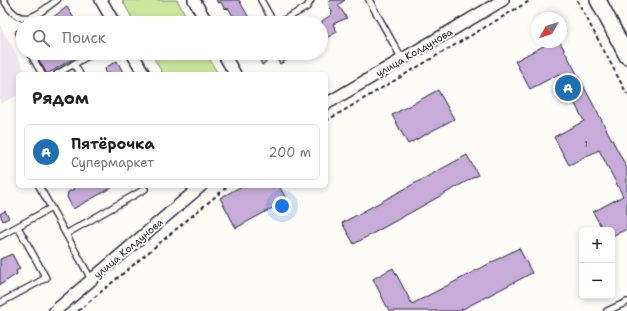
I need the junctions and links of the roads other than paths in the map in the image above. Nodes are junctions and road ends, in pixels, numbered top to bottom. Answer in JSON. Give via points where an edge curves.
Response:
{"nodes":[{"id":1,"x":4,"y":0,"type":"edge"},
{"id":2,"x":57,"y":0,"type":"edge"},
{"id":3,"x":101,"y":0,"type":"edge"},
{"id":4,"x":194,"y":0,"type":"edge"},
{"id":5,"x":261,"y":0,"type":"edge"},
{"id":6,"x":311,"y":0,"type":"edge"},
{"id":7,"x":369,"y":0,"type":"edge"},
{"id":8,"x":503,"y":0,"type":"edge"},
{"id":9,"x":598,"y":0,"type":"edge"},
{"id":10,"x":16,"y":16,"type":"edge"},
{"id":11,"x":34,"y":16,"type":"edge"},
{"id":12,"x":110,"y":16,"type":"edge"},
{"id":13,"x":203,"y":16,"type":"edge"},
{"id":14,"x":270,"y":16,"type":"edge"},
{"id":15,"x":291,"y":16,"type":"edge"},
{"id":16,"x":627,"y":56,"type":"edge"},
{"id":17,"x":402,"y":59,"type":"junction"},
{"id":18,"x":34,"y":60,"type":"edge"},
{"id":19,"x":81,"y":60,"type":"edge"},
{"id":20,"x":136,"y":60,"type":"edge"},
{"id":21,"x":227,"y":60,"type":"edge"},
{"id":22,"x":74,"y":64,"type":"junction"},
{"id":23,"x":41,"y":72,"type":"edge"},
{"id":24,"x":60,"y":72,"type":"edge"},
{"id":25,"x":79,"y":72,"type":"edge"},
{"id":26,"x":143,"y":72,"type":"edge"},
{"id":27,"x":234,"y":72,"type":"edge"},
{"id":28,"x":328,"y":103,"type":"edge"},
{"id":29,"x":40,"y":188,"type":"edge"},
{"id":30,"x":199,"y":188,"type":"edge"},
{"id":31,"x":145,"y":189,"type":"dead end"},
{"id":32,"x":51,"y":208,"type":"junction"},
{"id":33,"x":18,"y":227,"type":"junction"},
{"id":34,"x":66,"y":234,"type":"junction"},
{"id":35,"x":0,"y":236,"type":"edge"},
{"id":36,"x":91,"y":279,"type":"junction"},
{"id":37,"x":627,"y":302,"type":"edge"},
{"id":38,"x":0,"y":303,"type":"edge"},
{"id":39,"x":55,"y":311,"type":"edge"},
{"id":40,"x":607,"y":311,"type":"edge"}],
"edges":[{"from":1,"to":10,"type":"lane"},
{"from":2,"to":11,"type":"lane"},
{"from":3,"to":12,"type":"street"},
{"from":4,"to":13,"type":"street"},
{"from":5,"to":14,"type":"lane"},
{"from":6,"to":15,"type":"lane","via":[[307,7]]},
{"from":7,"to":17,"type":"lane"},
{"from":8,"to":17,"type":"street","name":"улица Колдунова"},
{"from":9,"to":16,"type":"main road"},
{"from":17,"to":28,"type":"street","name":"улица Колдунова"},
{"from":18,"to":23,"type":"lane"},
{"from":19,"to":22,"type":"lane"},
{"from":20,"to":26,"type":"street"},
{"from":21,"to":27,"type":"street"},
{"from":22,"to":24,"type":"lane"},
{"from":22,"to":25,"type":"lane"},
{"from":29,"to":32,"type":"lane"},
{"from":30,"to":36,"type":"street","name":"улица Колдунова"},
{"from":31,"to":34,"type":"lane"},
{"from":32,"to":33,"type":"lane"},
{"from":32,"to":34,"type":"lane"},
{"from":33,"to":35,"type":"lane"},
{"from":33,"to":38,"type":"lane","via":[[46,278]]},
{"from":34,"to":36,"type":"lane"},
{"from":36,"to":39,"type":"street","name":"улица Колдунова"},
{"from":37,"to":40,"type":"lane"}]}
